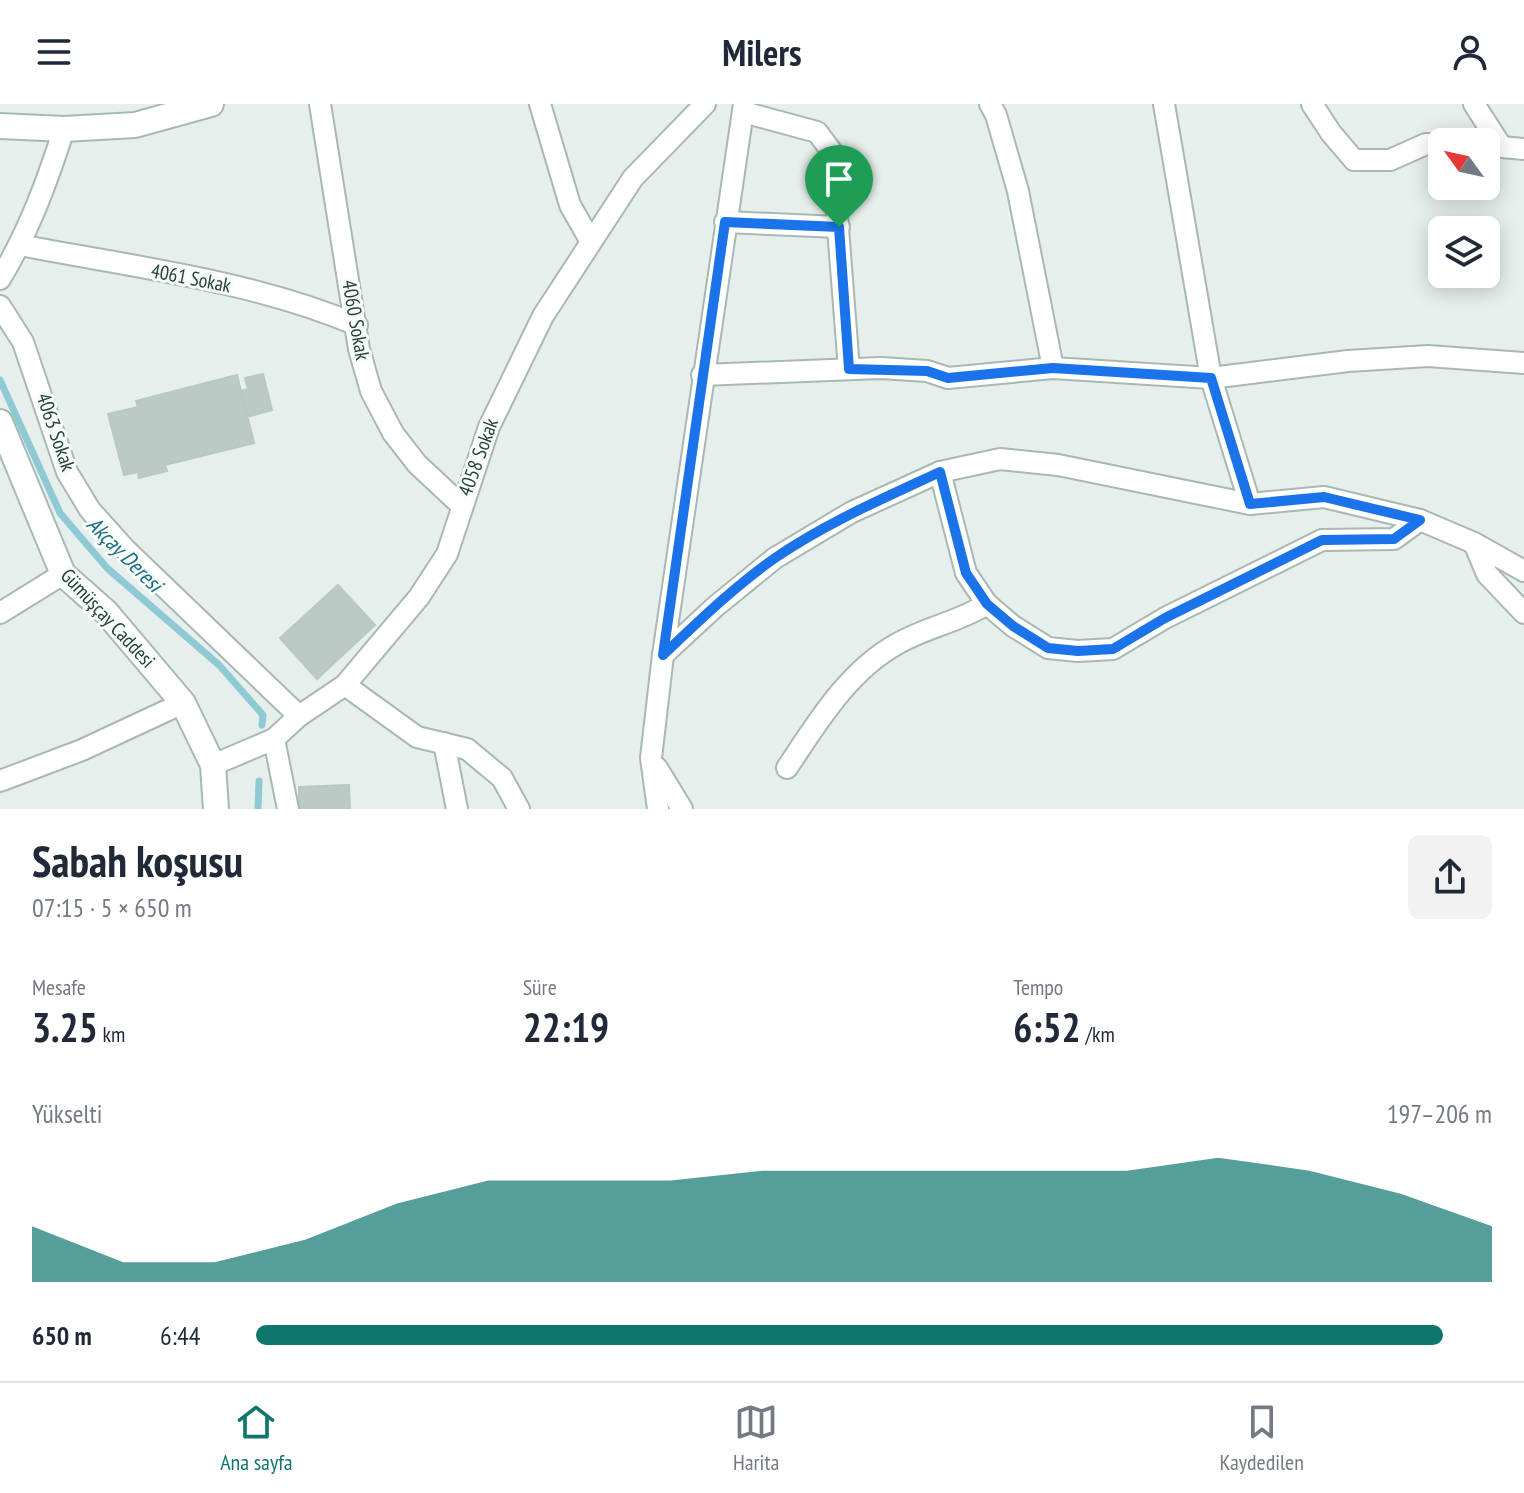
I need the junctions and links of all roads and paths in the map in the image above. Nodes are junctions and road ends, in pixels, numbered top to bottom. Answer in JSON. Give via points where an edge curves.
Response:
{"nodes":[{"id":1,"x":211,"y":104,"type":"edge"},
{"id":2,"x":320,"y":104,"type":"edge"},
{"id":3,"x":540,"y":104,"type":"edge"},
{"id":4,"x":705,"y":104,"type":"edge"},
{"id":5,"x":990,"y":104,"type":"edge"},
{"id":6,"x":1164,"y":104,"type":"edge"},
{"id":7,"x":1312,"y":104,"type":"edge"},
{"id":8,"x":1474,"y":104,"type":"edge"},
{"id":9,"x":743,"y":108,"type":"edge"},
{"id":10,"x":98,"y":116,"type":"edge"},
{"id":11,"x":0,"y":126,"type":"edge"},
{"id":12,"x":1485,"y":128,"type":"edge"},
{"id":13,"x":64,"y":129,"type":"junction"},
{"id":14,"x":1428,"y":144,"type":"edge"},
{"id":15,"x":1500,"y":147,"type":"edge"},
{"id":16,"x":1524,"y":149,"type":"edge"},
{"id":17,"x":725,"y":222,"type":"junction"},
{"id":18,"x":839,"y":227,"type":"junction"},
{"id":19,"x":590,"y":240,"type":"junction"},
{"id":20,"x":20,"y":245,"type":"junction"},
{"id":21,"x":0,"y":279,"type":"edge"},
{"id":22,"x":0,"y":306,"type":"edge"},
{"id":23,"x":357,"y":325,"type":"junction"},
{"id":24,"x":1524,"y":363,"type":"edge"},
{"id":25,"x":1053,"y":368,"type":"junction"},
{"id":26,"x":849,"y":369,"type":"junction"},
{"id":27,"x":702,"y":375,"type":"junction"},
{"id":28,"x":1211,"y":378,"type":"junction"},
{"id":29,"x":0,"y":422,"type":"edge"},
{"id":30,"x":940,"y":472,"type":"junction"},
{"id":31,"x":1250,"y":504,"type":"junction"},
{"id":32,"x":461,"y":505,"type":"junction"},
{"id":33,"x":1420,"y":520,"type":"junction"},
{"id":34,"x":1474,"y":543,"type":"junction"},
{"id":35,"x":1524,"y":571,"type":"edge"},
{"id":36,"x":63,"y":574,"type":"junction"},
{"id":37,"x":987,"y":604,"type":"junction"},
{"id":38,"x":0,"y":613,"type":"edge"},
{"id":39,"x":1524,"y":613,"type":"edge"},
{"id":40,"x":663,"y":655,"type":"junction"},
{"id":41,"x":345,"y":685,"type":"junction"},
{"id":42,"x":183,"y":703,"type":"junction"},
{"id":43,"x":299,"y":716,"type":"junction"},
{"id":44,"x":274,"y":739,"type":"junction"},
{"id":45,"x":444,"y":743,"type":"junction"},
{"id":46,"x":651,"y":758,"type":"junction"},
{"id":47,"x":213,"y":765,"type":"junction"},
{"id":48,"x":787,"y":768,"type":"dead end"},
{"id":49,"x":0,"y":781,"type":"edge"},
{"id":50,"x":216,"y":809,"type":"edge"},
{"id":51,"x":288,"y":809,"type":"edge"},
{"id":52,"x":457,"y":809,"type":"edge"},
{"id":53,"x":519,"y":809,"type":"edge"},
{"id":54,"x":658,"y":809,"type":"edge"},
{"id":55,"x":682,"y":809,"type":"edge"}],
"edges":[{"from":1,"to":10,"type":"street","via":[[135,125]]},
{"from":2,"to":23,"type":"street","name":"4060 Sokak"},
{"from":3,"to":19,"type":"street","via":[[570,205]]},
{"from":4,"to":19,"type":"street","name":"4058 Sokak","via":[[633,178]]},
{"from":5,"to":25,"type":"street","via":[[1018,191]]},
{"from":6,"to":28,"type":"street"},
{"from":7,"to":14,"type":"street","via":[[1354,160],[1390,160]]},
{"from":8,"to":12,"type":"street"},
{"from":9,"to":17,"type":"street"},
{"from":9,"to":18,"type":"street","via":[[817,132],[832,152]]},
{"from":10,"to":13,"type":"street"},
{"from":11,"to":13,"type":"street"},
{"from":13,"to":20,"type":"street","via":[[43,196]]},
{"from":15,"to":16,"type":"street"},
{"from":17,"to":18,"type":"street"},
{"from":17,"to":27,"type":"street"},
{"from":18,"to":26,"type":"street"},
{"from":19,"to":32,"type":"street","name":"4058 Sokak","via":[[518,362]]},
{"from":20,"to":21,"type":"street"},
{"from":20,"to":23,"type":"street","name":"4061 Sokak","via":[[257,290]]},
{"from":22,"to":43,"type":"street","name":"4063 Sokak","via":[[23,342],[67,472],[90,510]]},
{"from":23,"to":32,"type":"street","name":"4060 Sokak","via":[[371,391],[393,433]]},
{"from":24,"to":28,"type":"street","via":[[1428,356]]},
{"from":25,"to":26,"type":"street","via":[[948,378],[927,371]]},
{"from":25,"to":28,"type":"street"},
{"from":26,"to":27,"type":"street"},
{"from":27,"to":40,"type":"street"},
{"from":28,"to":31,"type":"street"},
{"from":29,"to":36,"type":"street","name":"Gümüşçay Caddesi"},
{"from":30,"to":31,"type":"street","via":[[1000,459],[1058,465]]},
{"from":30,"to":37,"type":"street","via":[[966,573]]},
{"from":30,"to":40,"type":"street","via":[[852,512],[775,558]]},
{"from":31,"to":33,"type":"street","via":[[1324,497]]},
{"from":32,"to":41,"type":"street","name":"4058 Sokak","via":[[447,554],[433,576]]},
{"from":33,"to":34,"type":"street"},
{"from":33,"to":37,"type":"street","via":[[1394,539],[1322,540],[1113,649],[1048,648]]},
{"from":34,"to":35,"type":"street"},
{"from":34,"to":39,"type":"street","via":[[1487,574]]},
{"from":36,"to":38,"type":"street"},
{"from":36,"to":42,"type":"street","name":"Gümüşçay Caddesi","via":[[106,612]]},
{"from":37,"to":48,"type":"street","via":[[896,644],[859,673],[821,716]]},
{"from":40,"to":46,"type":"street"},
{"from":41,"to":43,"type":"street","name":"4058 Sokak"},
{"from":41,"to":45,"type":"street","via":[[417,737]]},
{"from":42,"to":47,"type":"street","name":"Gümüşçay Caddesi"},
{"from":42,"to":49,"type":"street"},
{"from":43,"to":44,"type":"street","name":"4058 Sokak"},
{"from":44,"to":47,"type":"street","name":"4058 Sokak"},
{"from":44,"to":51,"type":"street"},
{"from":45,"to":52,"type":"street"},
{"from":45,"to":53,"type":"street","via":[[467,749],[502,778]]},
{"from":46,"to":54,"type":"street"},
{"from":46,"to":55,"type":"street"},
{"from":47,"to":50,"type":"street","name":"Gümüşçay Caddesi"}]}
